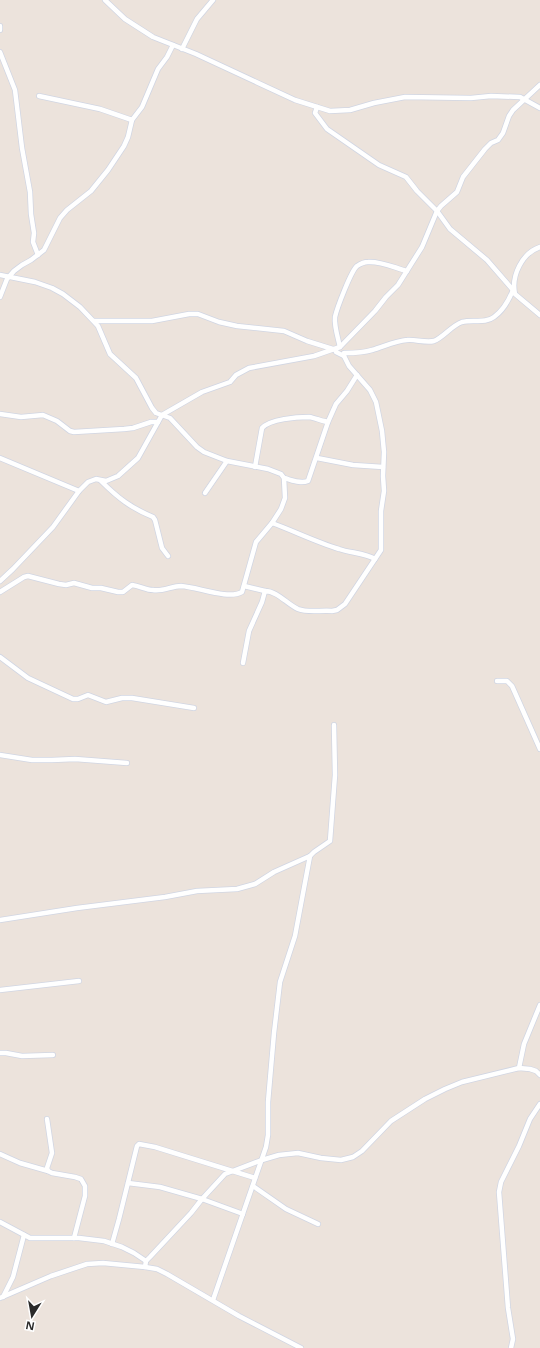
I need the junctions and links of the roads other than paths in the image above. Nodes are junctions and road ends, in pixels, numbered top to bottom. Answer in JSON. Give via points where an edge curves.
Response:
{"nodes":[{"id":1,"x":105,"y":0,"type":"edge"},
{"id":2,"x":213,"y":0,"type":"edge"},
{"id":3,"x":0,"y":26,"type":"edge"},
{"id":4,"x":0,"y":30,"type":"edge"},
{"id":5,"x":173,"y":45,"type":"junction"},
{"id":6,"x":182,"y":48,"type":"junction"},
{"id":7,"x":0,"y":52,"type":"edge"},
{"id":8,"x":540,"y":85,"type":"edge"},
{"id":9,"x":39,"y":96,"type":"dead end"},
{"id":10,"x":524,"y":100,"type":"junction"},
{"id":11,"x":317,"y":107,"type":"junction"},
{"id":12,"x":540,"y":108,"type":"edge"},
{"id":13,"x":132,"y":120,"type":"junction"},
{"id":14,"x":437,"y":211,"type":"junction"},
{"id":15,"x":540,"y":247,"type":"edge"},
{"id":16,"x":38,"y":255,"type":"junction"},
{"id":17,"x":407,"y":271,"type":"junction"},
{"id":18,"x":0,"y":275,"type":"edge"},
{"id":19,"x":10,"y":277,"type":"junction"},
{"id":20,"x":514,"y":290,"type":"junction"},
{"id":21,"x":0,"y":297,"type":"edge"},
{"id":22,"x":540,"y":315,"type":"edge"},
{"id":23,"x":94,"y":321,"type":"junction"},
{"id":24,"x":352,"y":336,"type":"junction"},
{"id":25,"x":338,"y":349,"type":"junction"},
{"id":26,"x":344,"y":354,"type":"junction"},
{"id":27,"x":358,"y":375,"type":"junction"},
{"id":28,"x":0,"y":414,"type":"edge"},
{"id":29,"x":162,"y":415,"type":"junction"},
{"id":30,"x":158,"y":422,"type":"junction"},
{"id":31,"x":328,"y":422,"type":"junction"},
{"id":32,"x":0,"y":458,"type":"edge"},
{"id":33,"x":316,"y":458,"type":"junction"},
{"id":34,"x":228,"y":461,"type":"junction"},
{"id":35,"x":255,"y":467,"type":"junction"},
{"id":36,"x":383,"y":467,"type":"junction"},
{"id":37,"x":284,"y":478,"type":"junction"},
{"id":38,"x":101,"y":481,"type":"junction"},
{"id":39,"x":79,"y":491,"type":"junction"},
{"id":40,"x":205,"y":493,"type":"dead end"},
{"id":41,"x":272,"y":523,"type":"junction"},
{"id":42,"x":168,"y":556,"type":"dead end"},
{"id":43,"x":375,"y":559,"type":"junction"},
{"id":44,"x":0,"y":581,"type":"edge"},
{"id":45,"x":244,"y":586,"type":"junction"},
{"id":46,"x":265,"y":591,"type":"junction"},
{"id":47,"x":0,"y":592,"type":"edge"},
{"id":48,"x":0,"y":657,"type":"edge"},
{"id":49,"x":243,"y":663,"type":"dead end"},
{"id":50,"x":497,"y":681,"type":"dead end"},
{"id":51,"x":194,"y":708,"type":"dead end"},
{"id":52,"x":334,"y":725,"type":"dead end"},
{"id":53,"x":540,"y":749,"type":"edge"},
{"id":54,"x":0,"y":755,"type":"edge"},
{"id":55,"x":127,"y":763,"type":"dead end"},
{"id":56,"x":310,"y":856,"type":"junction"},
{"id":57,"x":0,"y":920,"type":"edge"},
{"id":58,"x":79,"y":981,"type":"dead end"},
{"id":59,"x":0,"y":990,"type":"edge"},
{"id":60,"x":540,"y":1006,"type":"edge"},
{"id":61,"x":0,"y":1053,"type":"edge"},
{"id":62,"x":53,"y":1055,"type":"dead end"},
{"id":63,"x":519,"y":1068,"type":"junction"},
{"id":64,"x":540,"y":1075,"type":"edge"},
{"id":65,"x":540,"y":1104,"type":"edge"},
{"id":66,"x":47,"y":1119,"type":"dead end"},
{"id":67,"x":0,"y":1154,"type":"edge"},
{"id":68,"x":262,"y":1160,"type":"junction"},
{"id":69,"x":48,"y":1170,"type":"junction"},
{"id":70,"x":234,"y":1171,"type":"junction"},
{"id":71,"x":256,"y":1178,"type":"junction"},
{"id":72,"x":128,"y":1183,"type":"junction"},
{"id":73,"x":252,"y":1186,"type":"junction"},
{"id":74,"x":202,"y":1199,"type":"junction"},
{"id":75,"x":243,"y":1214,"type":"junction"},
{"id":76,"x":0,"y":1222,"type":"edge"},
{"id":77,"x":318,"y":1224,"type":"dead end"},
{"id":78,"x":24,"y":1235,"type":"junction"},
{"id":79,"x":74,"y":1238,"type":"junction"},
{"id":80,"x":112,"y":1244,"type":"junction"},
{"id":81,"x":146,"y":1261,"type":"junction"},
{"id":82,"x":145,"y":1267,"type":"junction"},
{"id":83,"x":1,"y":1298,"type":"edge"},
{"id":84,"x":213,"y":1300,"type":"junction"},
{"id":85,"x":301,"y":1348,"type":"edge"},
{"id":86,"x":511,"y":1348,"type":"edge"}],
"edges":[{"from":1,"to":5,"type":"street","via":[[131,23],[153,37]]},
{"from":2,"to":6,"type":"street","via":[[197,19]]},
{"from":3,"to":4,"type":"street"},
{"from":5,"to":6,"type":"street"},
{"from":5,"to":13,"type":"street","via":[[158,69],[142,107]]},
{"from":6,"to":11,"type":"street","via":[[295,100]]},
{"from":7,"to":16,"type":"street","via":[[15,90],[30,192],[33,242]]},
{"from":8,"to":10,"type":"street"},
{"from":9,"to":13,"type":"street","via":[[100,109]]},
{"from":10,"to":11,"type":"street","via":[[491,96],[405,97],[350,110]]},
{"from":10,"to":12,"type":"street"},
{"from":10,"to":14,"type":"street","via":[[509,116],[498,140],[485,149],[463,177],[457,192]]},
{"from":11,"to":14,"type":"street","via":[[316,116],[327,129],[378,165],[406,177]]},
{"from":13,"to":16,"type":"street","via":[[126,141],[108,170],[91,191],[60,218],[48,243]]},
{"from":14,"to":17,"type":"street","via":[[426,240]]},
{"from":14,"to":20,"type":"street","via":[[450,229],[487,260]]},
{"from":15,"to":20,"type":"street","via":[[522,260],[515,278]]},
{"from":16,"to":19,"type":"street","via":[[14,271]]},
{"from":17,"to":24,"type":"street","via":[[398,285]]},
{"from":17,"to":25,"type":"street","via":[[368,262],[356,267],[335,317]]},
{"from":18,"to":19,"type":"street"},
{"from":19,"to":21,"type":"street","via":[[4,284]]},
{"from":19,"to":23,"type":"street","via":[[52,288],[80,307]]},
{"from":20,"to":22,"type":"street"},
{"from":20,"to":26,"type":"street","via":[[509,301],[494,318],[460,323],[435,340],[405,340],[363,352]]},
{"from":23,"to":25,"type":"street","via":[[152,321],[198,314],[237,326],[284,331],[307,341]]},
{"from":23,"to":29,"type":"street","via":[[110,354],[136,378],[152,408]]},
{"from":24,"to":25,"type":"street"},
{"from":24,"to":26,"type":"street"},
{"from":25,"to":26,"type":"street","via":[[336,352]]},
{"from":25,"to":29,"type":"street","via":[[249,368],[236,375],[230,382],[202,392]]},
{"from":26,"to":27,"type":"street","via":[[349,366]]},
{"from":27,"to":31,"type":"street","via":[[336,404]]},
{"from":27,"to":36,"type":"street","via":[[376,402],[383,437]]},
{"from":28,"to":30,"type":"street","via":[[21,417],[43,415],[74,432],[124,430]]},
{"from":29,"to":30,"type":"street"},
{"from":29,"to":34,"type":"street","via":[[170,418],[204,452]]},
{"from":30,"to":38,"type":"street","via":[[138,458],[118,476]]},
{"from":31,"to":33,"type":"street"},
{"from":31,"to":35,"type":"street","via":[[310,417],[266,424],[262,428]]},
{"from":32,"to":39,"type":"street"},
{"from":33,"to":36,"type":"street","via":[[353,465]]},
{"from":33,"to":37,"type":"street","via":[[308,481],[299,482]]},
{"from":34,"to":35,"type":"street"},
{"from":34,"to":40,"type":"street"},
{"from":35,"to":37,"type":"street","via":[[268,469]]},
{"from":36,"to":43,"type":"street","via":[[381,550]]},
{"from":37,"to":41,"type":"street","via":[[285,498]]},
{"from":38,"to":39,"type":"street","via":[[92,480]]},
{"from":38,"to":42,"type":"street","via":[[130,506],[153,517],[162,548]]},
{"from":39,"to":44,"type":"street","via":[[53,527]]},
{"from":41,"to":43,"type":"street","via":[[334,548]]},
{"from":41,"to":45,"type":"street","via":[[256,542]]},
{"from":43,"to":46,"type":"street","via":[[345,604],[337,610],[299,609]]},
{"from":45,"to":46,"type":"street"},
{"from":45,"to":47,"type":"street","via":[[242,592],[228,595],[178,586],[154,591],[132,586],[118,592],[74,583],[59,584],[28,576]]},
{"from":46,"to":49,"type":"street","via":[[249,631]]},
{"from":48,"to":51,"type":"street","via":[[28,678],[73,699],[88,695],[106,702],[132,698]]},
{"from":50,"to":53,"type":"street","via":[[507,682],[512,686]]},
{"from":52,"to":56,"type":"street","via":[[335,775],[330,841]]},
{"from":54,"to":55,"type":"street","via":[[32,760],[75,759]]},
{"from":56,"to":57,"type":"street","via":[[274,872],[255,884],[237,889],[197,891]]},
{"from":56,"to":68,"type":"street","via":[[295,936],[280,982],[269,1095],[268,1135]]},
{"from":58,"to":59,"type":"street"},
{"from":60,"to":63,"type":"street","via":[[524,1044]]},
{"from":61,"to":62,"type":"street","via":[[22,1056]]},
{"from":63,"to":64,"type":"street","via":[[530,1068]]},
{"from":63,"to":68,"type":"street","via":[[462,1082],[425,1099],[391,1121],[354,1157],[342,1160],[298,1153]]},
{"from":65,"to":86,"type":"street","via":[[501,1182],[499,1192],[508,1308],[513,1339]]},
{"from":66,"to":69,"type":"street","via":[[52,1153]]},
{"from":67,"to":69,"type":"street","via":[[20,1163]]},
{"from":68,"to":70,"type":"street"},
{"from":68,"to":71,"type":"street"},
{"from":69,"to":79,"type":"street","via":[[52,1173],[75,1176],[85,1186],[85,1196]]},
{"from":70,"to":71,"type":"street"},
{"from":70,"to":72,"type":"street","via":[[142,1144],[137,1146]]},
{"from":70,"to":74,"type":"street","via":[[225,1174]]},
{"from":71,"to":73,"type":"street"},
{"from":72,"to":74,"type":"street","via":[[160,1187]]},
{"from":72,"to":80,"type":"street"},
{"from":73,"to":75,"type":"street"},
{"from":73,"to":77,"type":"street","via":[[286,1209]]},
{"from":74,"to":75,"type":"street"},
{"from":74,"to":81,"type":"street"},
{"from":75,"to":84,"type":"street"},
{"from":76,"to":78,"type":"street"},
{"from":78,"to":79,"type":"street","via":[[36,1238]]},
{"from":78,"to":83,"type":"street","via":[[13,1277]]},
{"from":79,"to":80,"type":"street"},
{"from":80,"to":81,"type":"street"},
{"from":81,"to":82,"type":"street"},
{"from":82,"to":83,"type":"street","via":[[108,1263],[87,1264]]},
{"from":82,"to":84,"type":"street","via":[[157,1269]]},
{"from":84,"to":85,"type":"street"}]}
